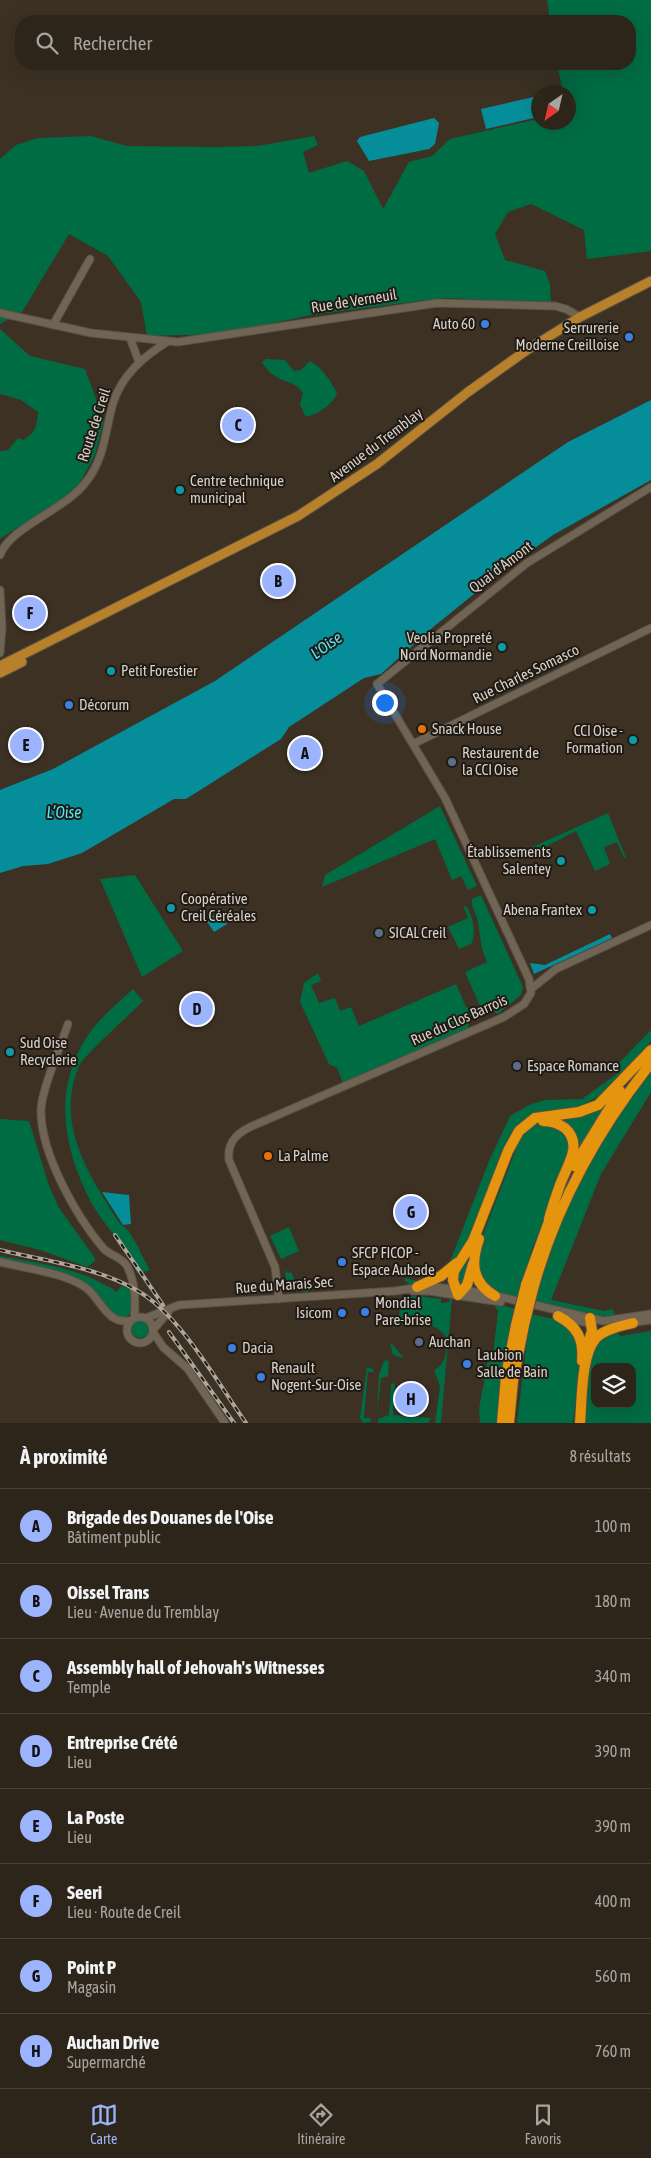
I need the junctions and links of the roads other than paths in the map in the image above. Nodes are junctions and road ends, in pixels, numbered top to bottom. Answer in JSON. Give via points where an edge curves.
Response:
{"nodes":[{"id":1,"x":90,"y":260,"type":"dead end"},
{"id":2,"x":651,"y":281,"type":"edge"},
{"id":3,"x":0,"y":313,"type":"edge"},
{"id":4,"x":580,"y":317,"type":"junction"},
{"id":5,"x":53,"y":324,"type":"junction"},
{"id":6,"x":130,"y":338,"type":"junction"},
{"id":7,"x":168,"y":342,"type":"junction"},
{"id":8,"x":139,"y":362,"type":"junction"},
{"id":9,"x":651,"y":487,"type":"edge"},
{"id":10,"x":0,"y":553,"type":"edge"},
{"id":11,"x":0,"y":590,"type":"edge"},
{"id":12,"x":651,"y":628,"type":"edge"},
{"id":13,"x":7,"y":659,"type":"edge"},
{"id":14,"x":0,"y":666,"type":"edge"},
{"id":15,"x":0,"y":672,"type":"edge"},
{"id":16,"x":413,"y":744,"type":"junction"},
{"id":17,"x":651,"y":925,"type":"edge"},
{"id":18,"x":531,"y":989,"type":"junction"},
{"id":19,"x":68,"y":1024,"type":"dead end"},
{"id":20,"x":651,"y":1050,"type":"edge"},
{"id":21,"x":651,"y":1063,"type":"edge"},
{"id":22,"x":549,"y":1219,"type":"junction"},
{"id":23,"x":461,"y":1259,"type":"junction"},
{"id":24,"x":0,"y":1262,"type":"edge"},
{"id":25,"x":473,"y":1264,"type":"junction"},
{"id":26,"x":417,"y":1286,"type":"junction"},
{"id":27,"x":529,"y":1287,"type":"junction"},
{"id":28,"x":395,"y":1291,"type":"junction"},
{"id":29,"x":459,"y":1292,"type":"junction"},
{"id":30,"x":134,"y":1296,"type":"junction"},
{"id":31,"x":494,"y":1296,"type":"junction"},
{"id":32,"x":96,"y":1298,"type":"junction"},
{"id":33,"x":279,"y":1299,"type":"junction"},
{"id":34,"x":175,"y":1306,"type":"junction"},
{"id":35,"x":651,"y":1314,"type":"edge"},
{"id":36,"x":558,"y":1316,"type":"junction"},
{"id":37,"x":144,"y":1318,"type":"junction"},
{"id":38,"x":575,"y":1318,"type":"junction"},
{"id":39,"x":133,"y":1319,"type":"junction"},
{"id":40,"x":651,"y":1320,"type":"edge"},
{"id":41,"x":590,"y":1321,"type":"junction"},
{"id":42,"x":633,"y":1323,"type":"junction"},
{"id":43,"x":520,"y":1325,"type":"junction"},
{"id":44,"x":153,"y":1331,"type":"junction"},
{"id":45,"x":129,"y":1335,"type":"junction"},
{"id":46,"x":145,"y":1342,"type":"junction"},
{"id":47,"x":582,"y":1344,"type":"junction"},
{"id":48,"x":173,"y":1356,"type":"junction"},
{"id":49,"x":586,"y":1365,"type":"junction"},
{"id":50,"x":225,"y":1423,"type":"edge"},
{"id":51,"x":502,"y":1423,"type":"edge"},
{"id":52,"x":511,"y":1423,"type":"edge"},
{"id":53,"x":576,"y":1423,"type":"edge"},
{"id":54,"x":580,"y":1423,"type":"edge"}],
"edges":[{"from":1,"to":5,"type":"street"},
{"from":2,"to":4,"type":"main road","name":"Avenue du Tremblay"},
{"from":3,"to":5,"type":"street","name":"Rue de Verneuil"},
{"from":4,"to":7,"type":"street","name":"Rue de Verneuil","via":[[558,307],[448,302]]},
{"from":4,"to":13,"type":"main road","name":"Avenue du Tremblay","via":[[498,369],[383,460],[308,510],[107,614]]},
{"from":5,"to":6,"type":"street","name":"Rue de Verneuil"},
{"from":6,"to":7,"type":"street","name":"Rue de Verneuil"},
{"from":6,"to":8,"type":"street"},
{"from":7,"to":8,"type":"street","name":"Route de Creil"},
{"from":8,"to":10,"type":"street","name":"Route de Creil","via":[[124,380],[114,402],[101,456],[88,480],[63,505],[11,538]]},
{"from":9,"to":16,"type":"street","name":"Quai d'Amont","via":[[527,563],[378,684]]},
{"from":11,"to":13,"type":"street","via":[[2,643]]},
{"from":12,"to":16,"type":"street","name":"Rue Charles Somasco"},
{"from":13,"to":14,"type":"main road","name":"Avenue du Tremblay"},
{"from":13,"to":15,"type":"main road","name":"Avenue du Tremblay"},
{"from":16,"to":18,"type":"street","via":[[445,798]]},
{"from":17,"to":18,"type":"street","name":"Rue du Clos Barrois","via":[[556,970]]},
{"from":18,"to":33,"type":"street","name":"Rue du Clos Barrois","via":[[526,1001],[508,1014],[250,1127],[233,1140],[228,1153],[230,1164],[275,1267]]},
{"from":19,"to":30,"type":"street","via":[[42,1102],[44,1132],[71,1199],[104,1249],[125,1264]]},
{"from":20,"to":22,"type":"highway","via":[[591,1135]]},
{"from":20,"to":23,"type":"highway","via":[[598,1105],[574,1113],[535,1118],[521,1128],[473,1241]]},
{"from":21,"to":27,"type":"highway","via":[[612,1116],[577,1176]]},
{"from":22,"to":25,"type":"highway","via":[[574,1146],[564,1128],[546,1121],[528,1126],[515,1144],[479,1238]]},
{"from":22,"to":27,"type":"highway"},
{"from":23,"to":26,"type":"highway","via":[[441,1276]]},
{"from":23,"to":29,"type":"highway","via":[[453,1274]]},
{"from":24,"to":32,"type":"street","via":[[74,1281]]},
{"from":25,"to":29,"type":"highway","via":[[469,1280]]},
{"from":25,"to":31,"type":"highway","via":[[479,1282]]},
{"from":26,"to":28,"type":"street","name":"Rue du Marais Sec"},
{"from":26,"to":29,"type":"street","name":"Rue du Marais Sec"},
{"from":27,"to":43,"type":"highway","bridge":true},
{"from":28,"to":29,"type":"street","name":"Rue du Marais Sec"},
{"from":28,"to":33,"type":"street","name":"Rue du Marais Sec"},
{"from":29,"to":31,"type":"street","name":"Rue du Marais Sec"},
{"from":29,"to":36,"type":"street","name":"Rue du Marais Sec"},
{"from":30,"to":37,"type":"street"},
{"from":30,"to":39,"type":"street"},
{"from":31,"to":38,"type":"street","name":"Rue du Marais Sec"},
{"from":32,"to":39,"type":"street","via":[[112,1317],[122,1321]]},
{"from":32,"to":45,"type":"street","via":[[106,1317]]},
{"from":33,"to":34,"type":"street","name":"Rue du Marais Sec"},
{"from":34,"to":37,"type":"street","name":"Rue du Marais Sec"},
{"from":34,"to":44,"type":"street"},
{"from":35,"to":41,"type":"street"},
{"from":36,"to":38,"type":"street","name":"Rue du Marais Sec"},
{"from":36,"to":47,"type":"highway","via":[[574,1327]]},
{"from":37,"to":39,"type":"street"},
{"from":37,"to":44,"type":"street","via":[[151,1323]]},
{"from":38,"to":41,"type":"street"},
{"from":39,"to":45,"type":"street","via":[[128,1327]]},
{"from":40,"to":42,"type":"street"},
{"from":41,"to":42,"type":"street","via":[[607,1325]]},
{"from":41,"to":47,"type":"highway"},
{"from":41,"to":49,"type":"highway"},
{"from":42,"to":49,"type":"highway","via":[[612,1329],[597,1338],[589,1350]]},
{"from":43,"to":51,"type":"highway","via":[[506,1376]]},
{"from":43,"to":52,"type":"highway"},
{"from":44,"to":46,"type":"street"},
{"from":44,"to":48,"type":"street"},
{"from":45,"to":46,"type":"street","via":[[136,1342]]},
{"from":46,"to":48,"type":"street"},
{"from":47,"to":53,"type":"highway"},
{"from":48,"to":50,"type":"street","via":[[187,1368]]},
{"from":49,"to":54,"type":"highway"}]}
